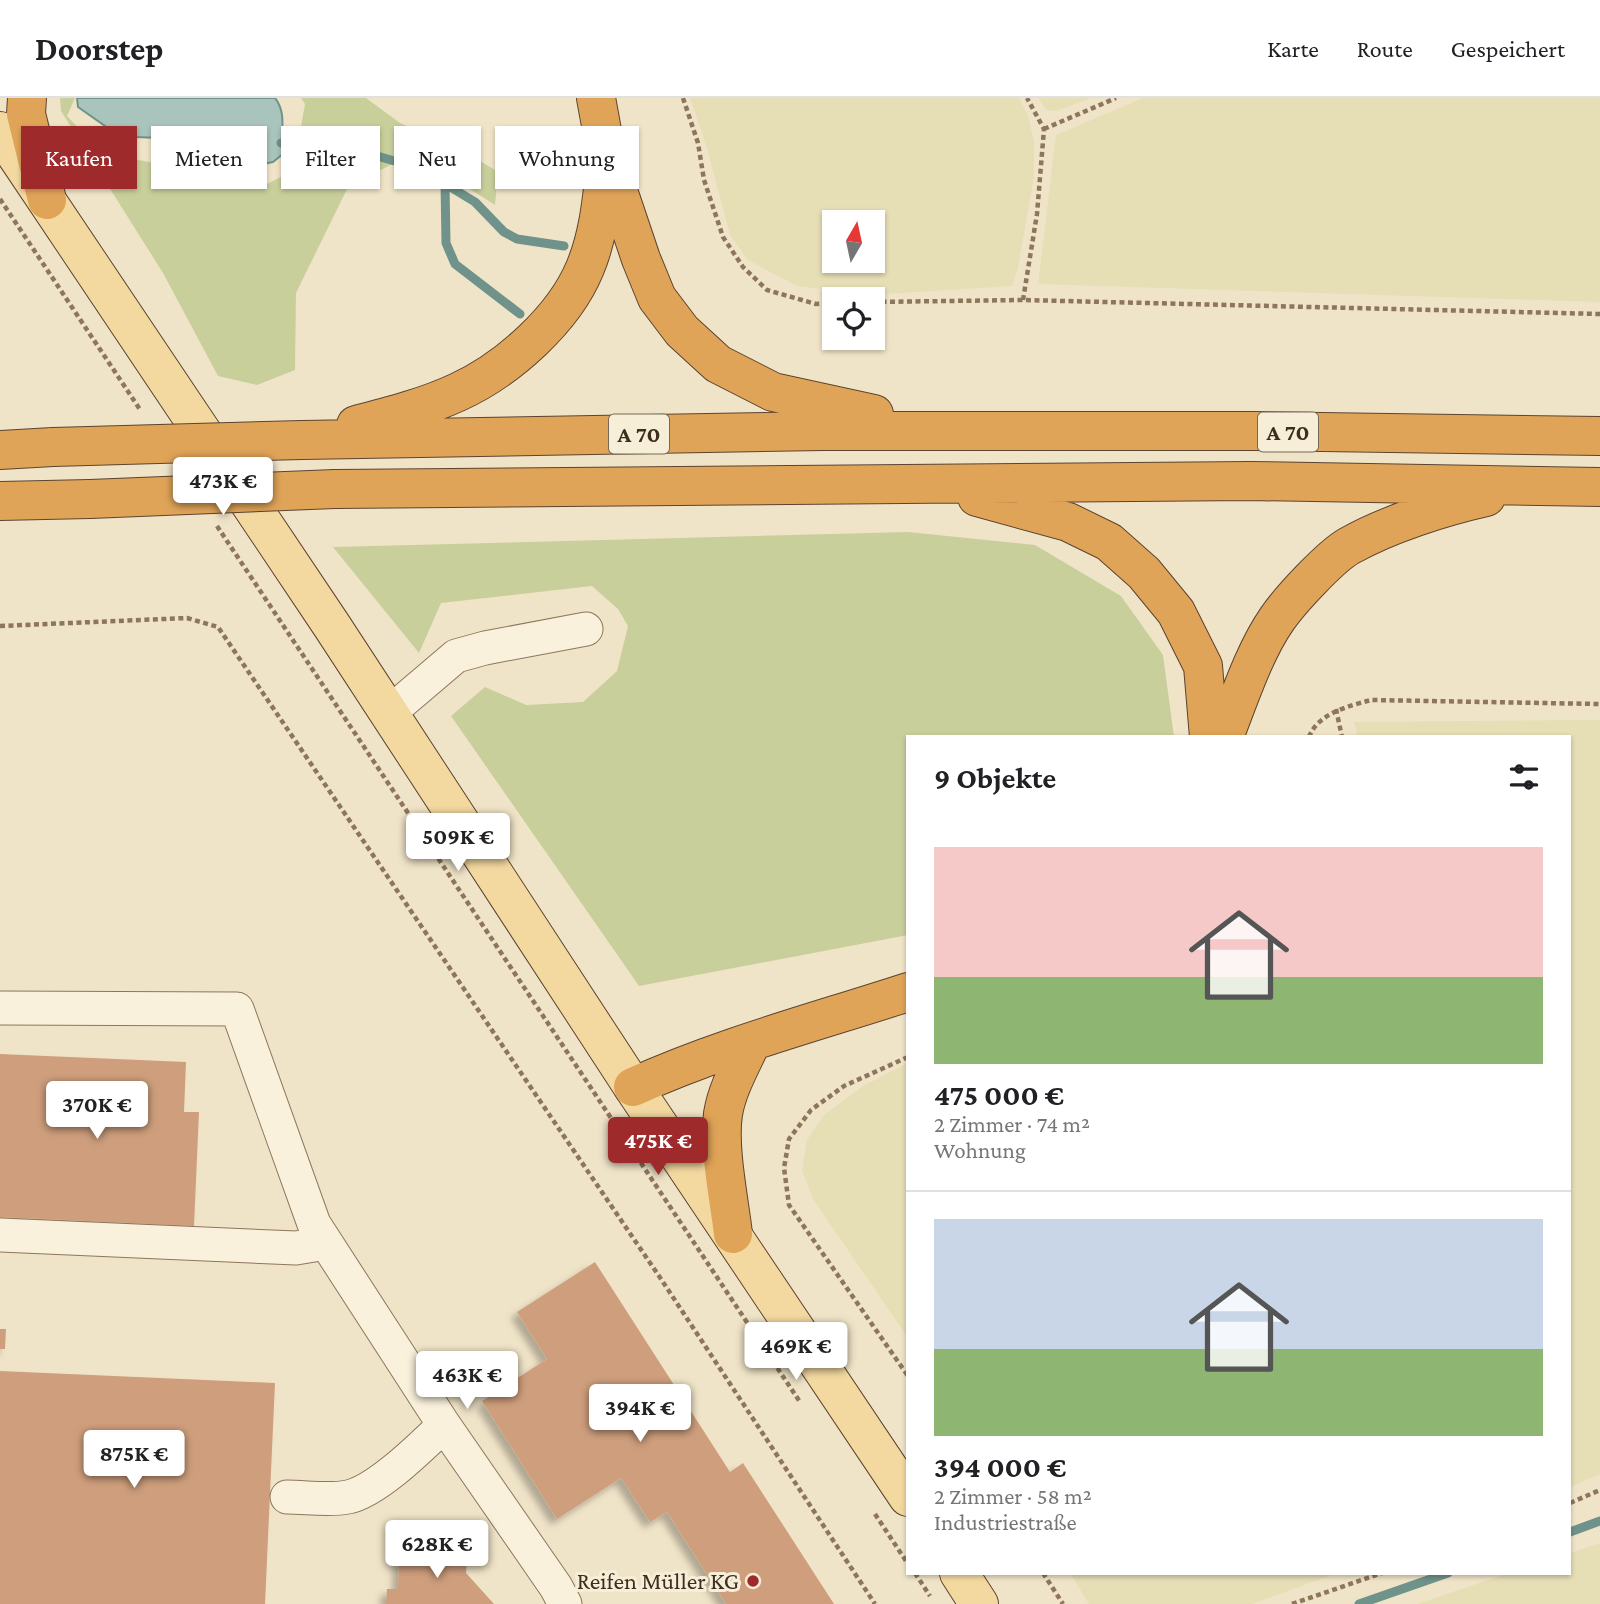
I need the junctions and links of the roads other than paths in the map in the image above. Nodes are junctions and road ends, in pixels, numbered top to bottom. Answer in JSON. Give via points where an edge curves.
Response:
{"nodes":[{"id":1,"x":27,"y":98,"type":"edge"},
{"id":2,"x":596,"y":98,"type":"edge"},
{"id":3,"x":601,"y":126,"type":"edge"},
{"id":4,"x":0,"y":131,"type":"edge"},
{"id":5,"x":603,"y":189,"type":"edge"},
{"id":6,"x":617,"y":189,"type":"edge"},
{"id":7,"x":47,"y":200,"type":"junction"},
{"id":8,"x":976,"y":431,"type":"junction"},
{"id":9,"x":1600,"y":436,"type":"edge"},
{"id":10,"x":302,"y":440,"type":"junction"},
{"id":11,"x":0,"y":450,"type":"edge"},
{"id":12,"x":920,"y":484,"type":"junction"},
{"id":13,"x":1539,"y":485,"type":"junction"},
{"id":14,"x":1600,"y":487,"type":"edge"},
{"id":15,"x":0,"y":501,"type":"edge"},
{"id":16,"x":586,"y":629,"type":"dead end"},
{"id":17,"x":389,"y":713,"type":"junction"},
{"id":18,"x":1209,"y":735,"type":"edge"},
{"id":19,"x":1225,"y":735,"type":"edge"},
{"id":20,"x":906,"y":993,"type":"edge"},
{"id":21,"x":0,"y":1008,"type":"edge"},
{"id":22,"x":751,"y":1043,"type":"junction"},
{"id":23,"x":633,"y":1087,"type":"junction"},
{"id":24,"x":733,"y":1234,"type":"junction"},
{"id":25,"x":0,"y":1235,"type":"edge"},
{"id":26,"x":326,"y":1243,"type":"junction"},
{"id":27,"x":444,"y":1426,"type":"junction"},
{"id":28,"x":906,"y":1494,"type":"edge"},
{"id":29,"x":287,"y":1496,"type":"dead end"},
{"id":30,"x":960,"y":1575,"type":"edge"},
{"id":31,"x":565,"y":1604,"type":"edge"},
{"id":32,"x":979,"y":1604,"type":"edge"}],
"edges":[{"from":1,"to":7,"type":"highway","via":[[26,114]]},
{"from":2,"to":3,"type":"highway"},
{"from":4,"to":7,"type":"main road"},
{"from":5,"to":10,"type":"highway","via":[[585,269],[541,333],[498,368],[458,392]]},
{"from":6,"to":8,"type":"highway","via":[[657,298],[682,331],[718,364],[773,392]]},
{"from":7,"to":17,"type":"main road"},
{"from":8,"to":9,"type":"highway","number":"A 70"},
{"from":8,"to":10,"type":"highway","number":"A 70"},
{"from":10,"to":11,"type":"highway","number":"A 70","bridge":true},
{"from":12,"to":13,"type":"highway","number":"A 70","via":[[1250,481]]},
{"from":12,"to":15,"type":"highway","number":"A 70","bridge":true,"via":[[335,489]]},
{"from":12,"to":18,"type":"highway","via":[[1068,522],[1109,542],[1176,612],[1203,666]]},
{"from":13,"to":14,"type":"highway","number":"A 70"},
{"from":13,"to":19,"type":"highway","via":[[1455,504],[1347,547],[1276,620]]},
{"from":16,"to":17,"type":"street","via":[[456,656]]},
{"from":17,"to":23,"type":"main road"},
{"from":20,"to":22,"type":"highway"},
{"from":21,"to":26,"type":"street","via":[[237,1009],[314,1224]]},
{"from":22,"to":23,"type":"highway"},
{"from":22,"to":24,"type":"highway","via":[[723,1114]]},
{"from":23,"to":24,"type":"main road"},
{"from":24,"to":28,"type":"main road"},
{"from":25,"to":26,"type":"street","via":[[296,1248]]},
{"from":26,"to":27,"type":"street"},
{"from":27,"to":29,"type":"street","via":[[364,1491],[346,1498]]},
{"from":27,"to":31,"type":"street"},
{"from":30,"to":32,"type":"main road"}]}
